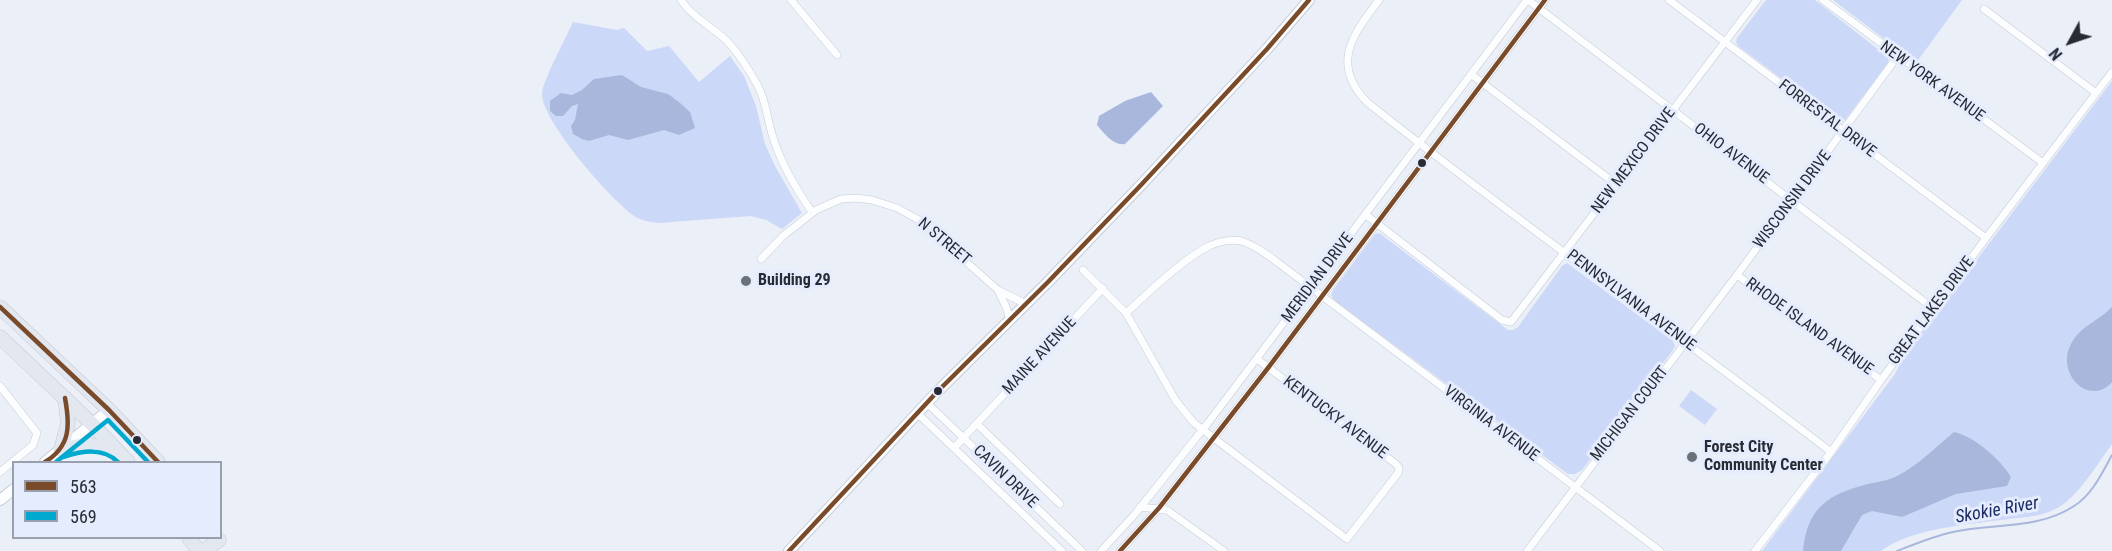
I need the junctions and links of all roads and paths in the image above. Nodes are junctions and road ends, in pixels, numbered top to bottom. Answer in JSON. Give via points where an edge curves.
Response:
{"nodes":[{"id":1,"x":681,"y":0,"type":"edge"},
{"id":2,"x":791,"y":0,"type":"edge"},
{"id":3,"x":1309,"y":0,"type":"edge"},
{"id":4,"x":1379,"y":0,"type":"edge"},
{"id":5,"x":1527,"y":0,"type":"edge"},
{"id":6,"x":1545,"y":0,"type":"edge"},
{"id":7,"x":1669,"y":0,"type":"edge"},
{"id":8,"x":1757,"y":0,"type":"edge"},
{"id":9,"x":1823,"y":0,"type":"edge"},
{"id":10,"x":1539,"y":8,"type":"junction"},
{"id":11,"x":1984,"y":9,"type":"dead end"},
{"id":12,"x":1725,"y":42,"type":"junction"},
{"id":13,"x":837,"y":55,"type":"dead end"},
{"id":14,"x":1897,"y":57,"type":"junction"},
{"id":15,"x":2112,"y":72,"type":"edge"},
{"id":16,"x":1472,"y":75,"type":"junction"},
{"id":17,"x":1482,"y":83,"type":"junction"},
{"id":18,"x":2096,"y":93,"type":"junction"},
{"id":19,"x":1673,"y":110,"type":"junction"},
{"id":20,"x":1844,"y":131,"type":"junction"},
{"id":21,"x":1419,"y":143,"type":"junction"},
{"id":22,"x":1430,"y":152,"type":"junction"},
{"id":23,"x":2043,"y":163,"type":"junction"},
{"id":24,"x":1617,"y":185,"type":"junction"},
{"id":25,"x":1792,"y":200,"type":"junction"},
{"id":26,"x":812,"y":212,"type":"junction"},
{"id":27,"x":1366,"y":215,"type":"junction"},
{"id":28,"x":1377,"y":224,"type":"junction"},
{"id":29,"x":1986,"y":238,"type":"junction"},
{"id":30,"x":1565,"y":252,"type":"junction"},
{"id":31,"x":761,"y":259,"type":"dead end"},
{"id":32,"x":1083,"y":270,"type":"dead end"},
{"id":33,"x":1737,"y":275,"type":"junction"},
{"id":34,"x":1103,"y":288,"type":"junction"},
{"id":35,"x":1310,"y":288,"type":"junction"},
{"id":36,"x":998,"y":290,"type":"junction"},
{"id":37,"x":1322,"y":297,"type":"junction"},
{"id":38,"x":1026,"y":304,"type":"junction"},
{"id":39,"x":0,"y":306,"type":"edge"},
{"id":40,"x":1934,"y":309,"type":"junction"},
{"id":41,"x":1126,"y":313,"type":"junction"},
{"id":42,"x":1010,"y":320,"type":"junction"},
{"id":43,"x":2,"y":341,"type":"edge"},
{"id":44,"x":1686,"y":342,"type":"junction"},
{"id":45,"x":1257,"y":359,"type":"junction"},
{"id":46,"x":1268,"y":368,"type":"junction"},
{"id":47,"x":1881,"y":380,"type":"junction"},
{"id":48,"x":0,"y":386,"type":"edge"},
{"id":49,"x":65,"y":398,"type":"junction"},
{"id":50,"x":927,"y":403,"type":"junction"},
{"id":51,"x":109,"y":410,"type":"junction"},
{"id":52,"x":917,"y":413,"type":"junction"},
{"id":53,"x":92,"y":424,"type":"junction"},
{"id":54,"x":977,"y":424,"type":"junction"},
{"id":55,"x":1202,"y":430,"type":"junction"},
{"id":56,"x":964,"y":438,"type":"junction"},
{"id":57,"x":1213,"y":439,"type":"junction"},
{"id":58,"x":954,"y":448,"type":"junction"},
{"id":59,"x":61,"y":450,"type":"junction"},
{"id":60,"x":117,"y":451,"type":"junction"},
{"id":61,"x":1831,"y":452,"type":"junction"},
{"id":62,"x":14,"y":461,"type":"edge"},
{"id":63,"x":46,"y":461,"type":"edge"},
{"id":64,"x":127,"y":461,"type":"edge"},
{"id":65,"x":157,"y":461,"type":"edge"},
{"id":66,"x":12,"y":463,"type":"edge"},
{"id":67,"x":0,"y":472,"type":"edge"},
{"id":68,"x":1574,"y":487,"type":"junction"},
{"id":69,"x":12,"y":491,"type":"edge"},
{"id":70,"x":0,"y":500,"type":"edge"},
{"id":71,"x":1060,"y":504,"type":"dead end"},
{"id":72,"x":1140,"y":507,"type":"junction"},
{"id":73,"x":1159,"y":508,"type":"junction"},
{"id":74,"x":191,"y":539,"type":"edge"},
{"id":75,"x":220,"y":543,"type":"edge"},
{"id":76,"x":201,"y":551,"type":"edge"},
{"id":77,"x":789,"y":551,"type":"edge"},
{"id":78,"x":1062,"y":551,"type":"edge"},
{"id":79,"x":1082,"y":551,"type":"edge"},
{"id":80,"x":1101,"y":551,"type":"edge"},
{"id":81,"x":1120,"y":551,"type":"edge"},
{"id":82,"x":1224,"y":551,"type":"edge"},
{"id":83,"x":1527,"y":551,"type":"edge"},
{"id":84,"x":1660,"y":551,"type":"edge"},
{"id":85,"x":1755,"y":551,"type":"edge"}],
"edges":[{"from":1,"to":26,"type":"street","via":[[692,14],[729,43],[759,87],[781,158]]},
{"from":2,"to":13,"type":"street"},
{"from":3,"to":38,"type":"main road"},
{"from":4,"to":21,"type":"street","name":"PENNSYLVANIA AVENUE","via":[[1348,48],[1349,77],[1368,103]]},
{"from":5,"to":10,"type":"street","name":"OHIO AVENUE"},
{"from":5,"to":16,"type":"street","name":"MERIDIAN DRIVE"},
{"from":6,"to":10,"type":"street","name":"MERIDIAN DRIVE"},
{"from":7,"to":12,"type":"street","name":"FORRESTAL DRIVE"},
{"from":8,"to":12,"type":"street","name":"NEW MEXICO DRIVE"},
{"from":9,"to":14,"type":"street","name":"NEW YORK AVENUE"},
{"from":10,"to":17,"type":"street","name":"MERIDIAN DRIVE"},
{"from":10,"to":19,"type":"street","name":"OHIO AVENUE"},
{"from":11,"to":18,"type":"street"},
{"from":12,"to":19,"type":"street","name":"NEW MEXICO DRIVE"},
{"from":12,"to":20,"type":"street","name":"FORRESTAL DRIVE"},
{"from":14,"to":20,"type":"street","name":"WISCONSIN DRIVE"},
{"from":14,"to":23,"type":"street","name":"NEW YORK AVENUE"},
{"from":15,"to":18,"type":"street","name":"GREAT LAKES DRIVE"},
{"from":16,"to":17,"type":"street"},
{"from":16,"to":21,"type":"street","name":"MERIDIAN DRIVE"},
{"from":17,"to":22,"type":"street","name":"MERIDIAN DRIVE"},
{"from":17,"to":24,"type":"street"},
{"from":18,"to":23,"type":"street","name":"GREAT LAKES DRIVE"},
{"from":19,"to":24,"type":"street","name":"NEW MEXICO DRIVE"},
{"from":19,"to":25,"type":"street","name":"OHIO AVENUE"},
{"from":20,"to":25,"type":"street","name":"WISCONSIN DRIVE"},
{"from":20,"to":29,"type":"street","name":"FORRESTAL DRIVE"},
{"from":21,"to":22,"type":"street","name":"PENNSYLVANIA AVENUE"},
{"from":21,"to":27,"type":"street","name":"MERIDIAN DRIVE"},
{"from":22,"to":28,"type":"street","name":"MERIDIAN DRIVE"},
{"from":22,"to":30,"type":"street","name":"PENNSYLVANIA AVENUE"},
{"from":23,"to":29,"type":"street","name":"GREAT LAKES DRIVE"},
{"from":24,"to":30,"type":"street","name":"NEW MEXICO DRIVE"},
{"from":25,"to":33,"type":"street","name":"WISCONSIN DRIVE"},
{"from":25,"to":40,"type":"street","name":"OHIO AVENUE"},
{"from":26,"to":31,"type":"street","name":"N STREET"},
{"from":26,"to":36,"type":"street","name":"N STREET","via":[[828,203],[856,198],[897,208],[919,220]]},
{"from":27,"to":28,"type":"street"},
{"from":27,"to":35,"type":"street","name":"MERIDIAN DRIVE"},
{"from":28,"to":30,"type":"street","name":"NEW MEXICO DRIVE","via":[[1502,320],[1511,322]]},
{"from":28,"to":37,"type":"street","name":"MERIDIAN DRIVE"},
{"from":29,"to":40,"type":"street","name":"GREAT LAKES DRIVE"},
{"from":30,"to":44,"type":"street","name":"PENNSYLVANIA AVENUE"},
{"from":32,"to":34,"type":"street"},
{"from":33,"to":44,"type":"street","name":"WISCONSIN DRIVE"},
{"from":33,"to":47,"type":"street","name":"RHODE ISLAND AVENUE"},
{"from":34,"to":41,"type":"street"},
{"from":34,"to":54,"type":"street","name":"MAINE AVENUE"},
{"from":35,"to":37,"type":"street","name":"VIRGINIA AVENUE"},
{"from":35,"to":41,"type":"street","name":"VIRGINIA AVENUE","via":[[1254,247],[1240,241],[1215,243]]},
{"from":35,"to":45,"type":"street","name":"MERIDIAN DRIVE"},
{"from":36,"to":38,"type":"street","name":"N STREET"},
{"from":36,"to":42,"type":"street","name":"N STREET"},
{"from":37,"to":46,"type":"street","name":"MERIDIAN DRIVE"},
{"from":37,"to":68,"type":"street","name":"VIRGINIA AVENUE"},
{"from":38,"to":42,"type":"main road"},
{"from":39,"to":51,"type":"highway"},
{"from":40,"to":47,"type":"street","name":"GREAT LAKES DRIVE"},
{"from":41,"to":55,"type":"street","via":[[1176,401]]},
{"from":42,"to":50,"type":"main road"},
{"from":43,"to":49,"type":"highway"},
{"from":44,"to":61,"type":"street","name":"PENNSYLVANIA AVENUE"},
{"from":44,"to":68,"type":"street","name":"MICHIGAN COURT"},
{"from":45,"to":46,"type":"street","name":"KENTUCKY AVENUE"},
{"from":45,"to":55,"type":"street","name":"MERIDIAN DRIVE"},
{"from":46,"to":57,"type":"street","name":"MERIDIAN DRIVE"},
{"from":46,"to":57,"type":"street","name":"KENTUCKY AVENUE","via":[[1399,468],[1347,539]]},
{"from":47,"to":61,"type":"street","name":"GREAT LAKES DRIVE"},
{"from":48,"to":62,"type":"street","via":[[37,433],[33,445]]},
{"from":49,"to":53,"type":"highway"},
{"from":49,"to":59,"type":"highway","via":[[68,423]]},
{"from":50,"to":52,"type":"main road"},
{"from":50,"to":56,"type":"street","name":"CAVIN DRIVE"},
{"from":51,"to":53,"type":"main road"},
{"from":51,"to":65,"type":"highway"},
{"from":52,"to":58,"type":"street","name":"CAVIN DRIVE"},
{"from":52,"to":77,"type":"main road"},
{"from":53,"to":59,"type":"main road"},
{"from":53,"to":60,"type":"highway"},
{"from":54,"to":56,"type":"street","name":"MAINE AVENUE"},
{"from":54,"to":71,"type":"street"},
{"from":55,"to":57,"type":"street"},
{"from":55,"to":72,"type":"street","name":"MERIDIAN DRIVE"},
{"from":56,"to":58,"type":"street","name":"MAINE AVENUE"},
{"from":56,"to":79,"type":"street","name":"CAVIN DRIVE"},
{"from":57,"to":73,"type":"street","name":"MERIDIAN DRIVE"},
{"from":58,"to":78,"type":"street","name":"CAVIN DRIVE"},
{"from":59,"to":60,"type":"highway","via":[[87,444]]},
{"from":59,"to":63,"type":"main road"},
{"from":60,"to":64,"type":"highway"},
{"from":61,"to":85,"type":"street","name":"GREAT LAKES DRIVE"},
{"from":66,"to":67,"type":"street"},
{"from":68,"to":83,"type":"street"},
{"from":68,"to":84,"type":"street","name":"VIRGINIA AVENUE"},
{"from":69,"to":70,"type":"main road"},
{"from":72,"to":73,"type":"street"},
{"from":72,"to":80,"type":"street","name":"MERIDIAN DRIVE"},
{"from":73,"to":81,"type":"street","name":"MERIDIAN DRIVE"},
{"from":73,"to":82,"type":"street"},
{"from":74,"to":76,"type":"highway"},
{"from":75,"to":76,"type":"highway"}]}
